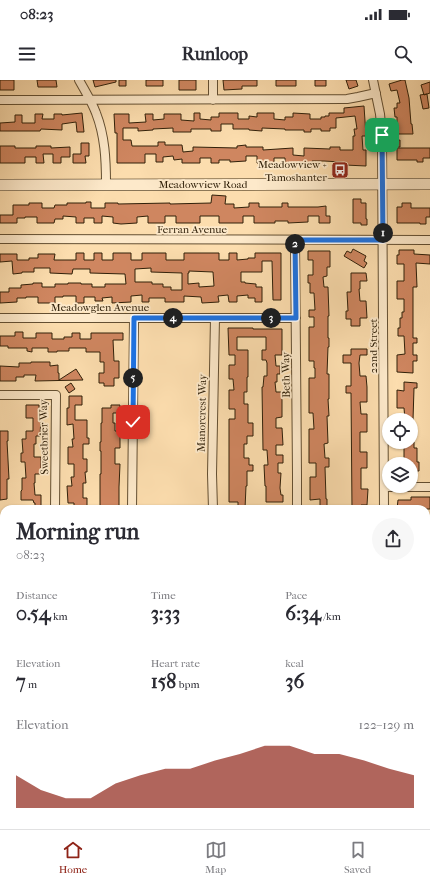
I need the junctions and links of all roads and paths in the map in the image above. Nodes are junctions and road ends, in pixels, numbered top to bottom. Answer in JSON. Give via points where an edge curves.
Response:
{"nodes":[{"id":1,"x":79,"y":80,"type":"edge"},
{"id":2,"x":213,"y":80,"type":"edge"},
{"id":3,"x":373,"y":80,"type":"edge"},
{"id":4,"x":376,"y":93,"type":"junction"},
{"id":5,"x":0,"y":100,"type":"edge"},
{"id":6,"x":90,"y":100,"type":"junction"},
{"id":7,"x":213,"y":100,"type":"junction"},
{"id":8,"x":0,"y":184,"type":"edge"},
{"id":9,"x":106,"y":184,"type":"junction"},
{"id":10,"x":383,"y":184,"type":"junction"},
{"id":11,"x":430,"y":184,"type":"edge"},
{"id":12,"x":0,"y":239,"type":"edge"},
{"id":13,"x":295,"y":240,"type":"junction"},
{"id":14,"x":383,"y":240,"type":"junction"},
{"id":15,"x":430,"y":240,"type":"edge"},
{"id":16,"x":0,"y":318,"type":"edge"},
{"id":17,"x":134,"y":318,"type":"junction"},
{"id":18,"x":215,"y":318,"type":"junction"},
{"id":19,"x":296,"y":318,"type":"junction"},
{"id":20,"x":0,"y":395,"type":"edge"},
{"id":21,"x":384,"y":457,"type":"edge"},
{"id":22,"x":418,"y":487,"type":"edge"},
{"id":23,"x":430,"y":487,"type":"edge"},
{"id":24,"x":384,"y":493,"type":"edge"},
{"id":25,"x":55,"y":505,"type":"edge"},
{"id":26,"x":132,"y":505,"type":"edge"},
{"id":27,"x":213,"y":505,"type":"edge"},
{"id":28,"x":296,"y":505,"type":"edge"},
{"id":29,"x":384,"y":505,"type":"edge"}],
"edges":[{"from":1,"to":6,"type":"street"},
{"from":2,"to":7,"type":"street"},
{"from":3,"to":4,"type":"street","name":"22nd Street"},
{"from":4,"to":7,"type":"street","via":[[347,99]]},
{"from":4,"to":10,"type":"street","name":"22nd Street","via":[[382,135]]},
{"from":5,"to":6,"type":"street"},
{"from":6,"to":7,"type":"street"},
{"from":6,"to":9,"type":"street","via":[[105,144]]},
{"from":8,"to":9,"type":"main road","name":"Meadowview Road"},
{"from":9,"to":10,"type":"main road","name":"Meadowview Road"},
{"from":10,"to":11,"type":"main road","name":"Meadowview Road"},
{"from":10,"to":14,"type":"street","name":"22nd Street"},
{"from":12,"to":13,"type":"street","name":"Ferran Avenue"},
{"from":13,"to":14,"type":"street","name":"Ferran Avenue"},
{"from":13,"to":19,"type":"street","name":"Beth Way"},
{"from":14,"to":15,"type":"street","name":"Ferran Avenue"},
{"from":14,"to":21,"type":"street","name":"22nd Street"},
{"from":16,"to":17,"type":"street","name":"Meadowglen Avenue"},
{"from":17,"to":18,"type":"street","name":"Meadowglen Avenue"},
{"from":17,"to":26,"type":"street"},
{"from":18,"to":19,"type":"street","name":"Meadowglen Avenue"},
{"from":18,"to":27,"type":"street","name":"Manorcrest Way"},
{"from":19,"to":28,"type":"street","name":"Beth Way"},
{"from":20,"to":25,"type":"street","name":"Sweetbrier Way","via":[[56,395]]},
{"from":22,"to":23,"type":"street"},
{"from":24,"to":29,"type":"street","name":"22nd Street"}]}
